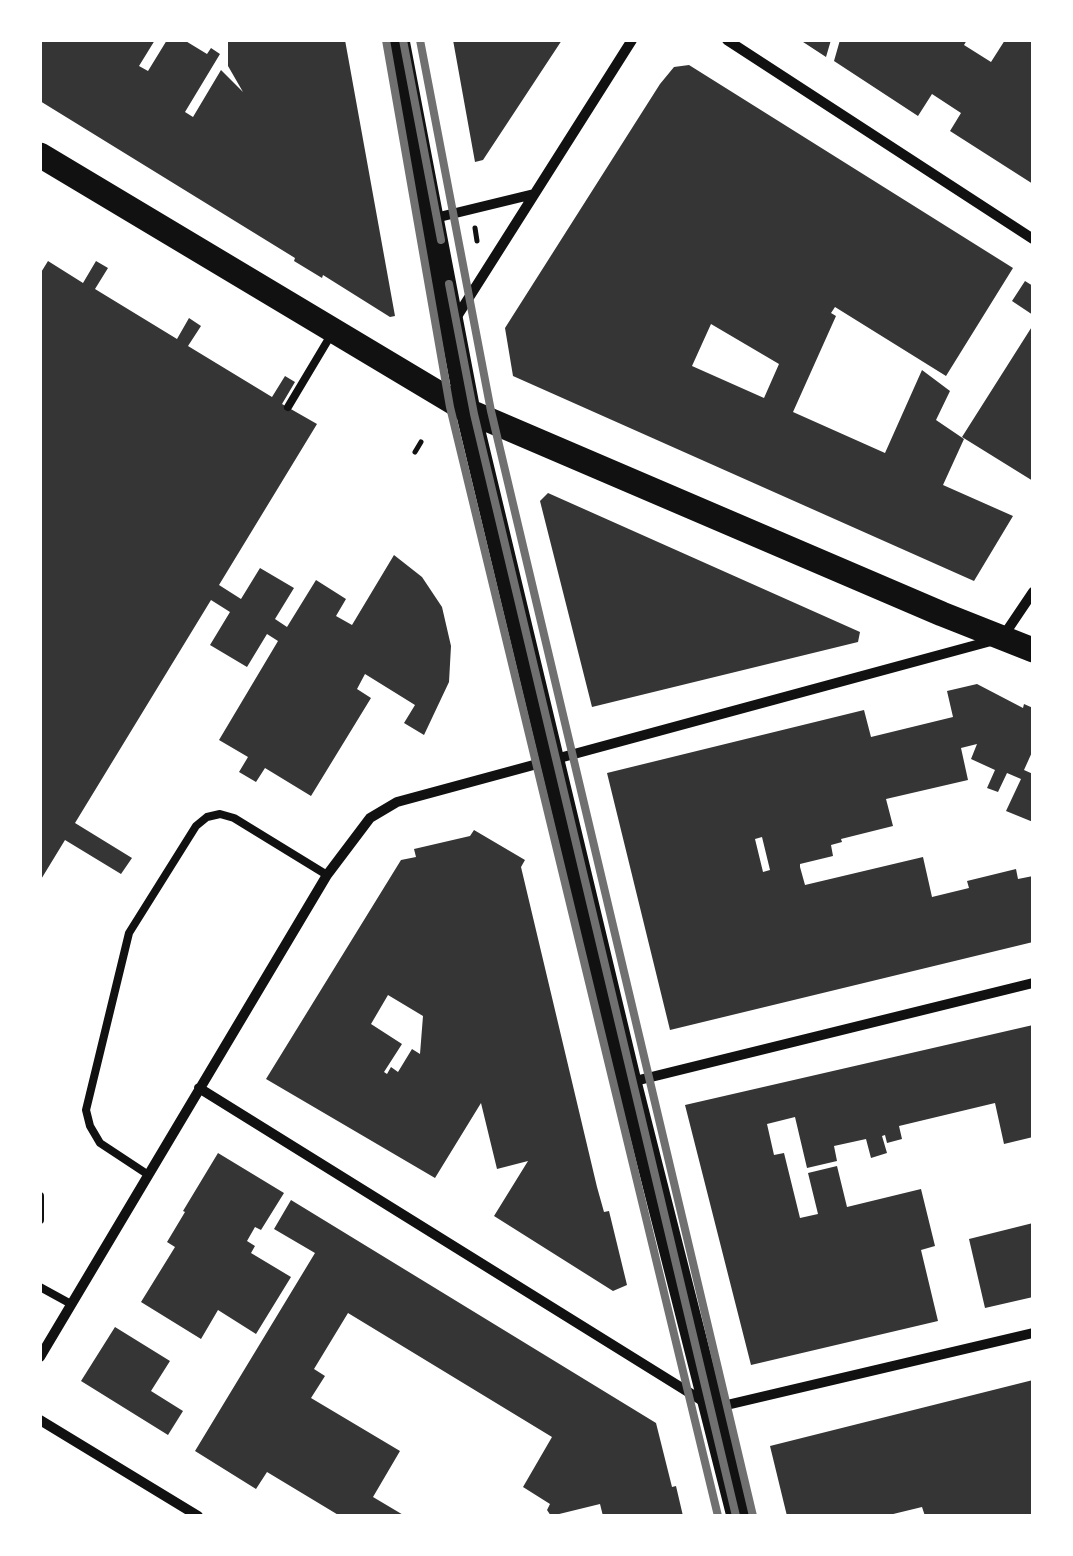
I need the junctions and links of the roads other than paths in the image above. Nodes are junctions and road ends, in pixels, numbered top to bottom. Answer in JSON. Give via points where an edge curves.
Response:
{"nodes":[{"id":1,"x":397,"y":40,"type":"edge"},
{"id":2,"x":632,"y":40,"type":"edge"},
{"id":3,"x":727,"y":40,"type":"edge"},
{"id":4,"x":40,"y":155,"type":"edge"},
{"id":5,"x":534,"y":194,"type":"junction"},
{"id":6,"x":430,"y":219,"type":"junction"},
{"id":7,"x":1033,"y":239,"type":"edge"},
{"id":8,"x":450,"y":328,"type":"junction"},
{"id":9,"x":333,"y":331,"type":"junction"},
{"id":10,"x":288,"y":407,"type":"dead end"},
{"id":11,"x":468,"y":411,"type":"junction"},
{"id":12,"x":1033,"y":592,"type":"edge"},
{"id":13,"x":1002,"y":638,"type":"junction"},
{"id":14,"x":1033,"y":650,"type":"edge"},
{"id":15,"x":550,"y":760,"type":"junction"},
{"id":16,"x":327,"y":875,"type":"junction"},
{"id":17,"x":1033,"y":982,"type":"edge"},
{"id":18,"x":629,"y":1082,"type":"junction"},
{"id":19,"x":199,"y":1088,"type":"junction"},
{"id":20,"x":147,"y":1174,"type":"junction"},
{"id":21,"x":40,"y":1196,"type":"edge"},
{"id":22,"x":40,"y":1220,"type":"edge"},
{"id":23,"x":40,"y":1287,"type":"edge"},
{"id":24,"x":71,"y":1304,"type":"junction"},
{"id":25,"x":1033,"y":1333,"type":"edge"},
{"id":26,"x":40,"y":1356,"type":"edge"},
{"id":27,"x":714,"y":1408,"type":"junction"},
{"id":28,"x":40,"y":1420,"type":"edge"},
{"id":29,"x":198,"y":1516,"type":"edge"},
{"id":30,"x":739,"y":1516,"type":"edge"}],
"edges":[{"from":1,"to":6,"type":"main road"},
{"from":2,"to":5,"type":"street"},
{"from":3,"to":7,"type":"street"},
{"from":4,"to":9,"type":"main road"},
{"from":5,"to":6,"type":"street"},
{"from":5,"to":8,"type":"street"},
{"from":6,"to":8,"type":"main road"},
{"from":8,"to":11,"type":"main road"},
{"from":9,"to":10,"type":"lane"},
{"from":9,"to":11,"type":"main road"},
{"from":11,"to":13,"type":"main road"},
{"from":11,"to":15,"type":"main road"},
{"from":12,"to":13,"type":"street"},
{"from":13,"to":14,"type":"main road"},
{"from":13,"to":15,"type":"street"},
{"from":15,"to":16,"type":"street","via":[[397,802],[370,818]]},
{"from":15,"to":18,"type":"main road"},
{"from":16,"to":19,"type":"street"},
{"from":16,"to":20,"type":"lane","via":[[234,818],[207,817],[130,932],[86,1110],[100,1143]]},
{"from":17,"to":18,"type":"street"},
{"from":18,"to":27,"type":"main road"},
{"from":19,"to":20,"type":"street"},
{"from":19,"to":27,"type":"street"},
{"from":20,"to":24,"type":"street"},
{"from":21,"to":22,"type":"lane"},
{"from":23,"to":24,"type":"lane"},
{"from":24,"to":26,"type":"street"},
{"from":25,"to":27,"type":"street"},
{"from":27,"to":30,"type":"main road"},
{"from":28,"to":29,"type":"street"}]}
